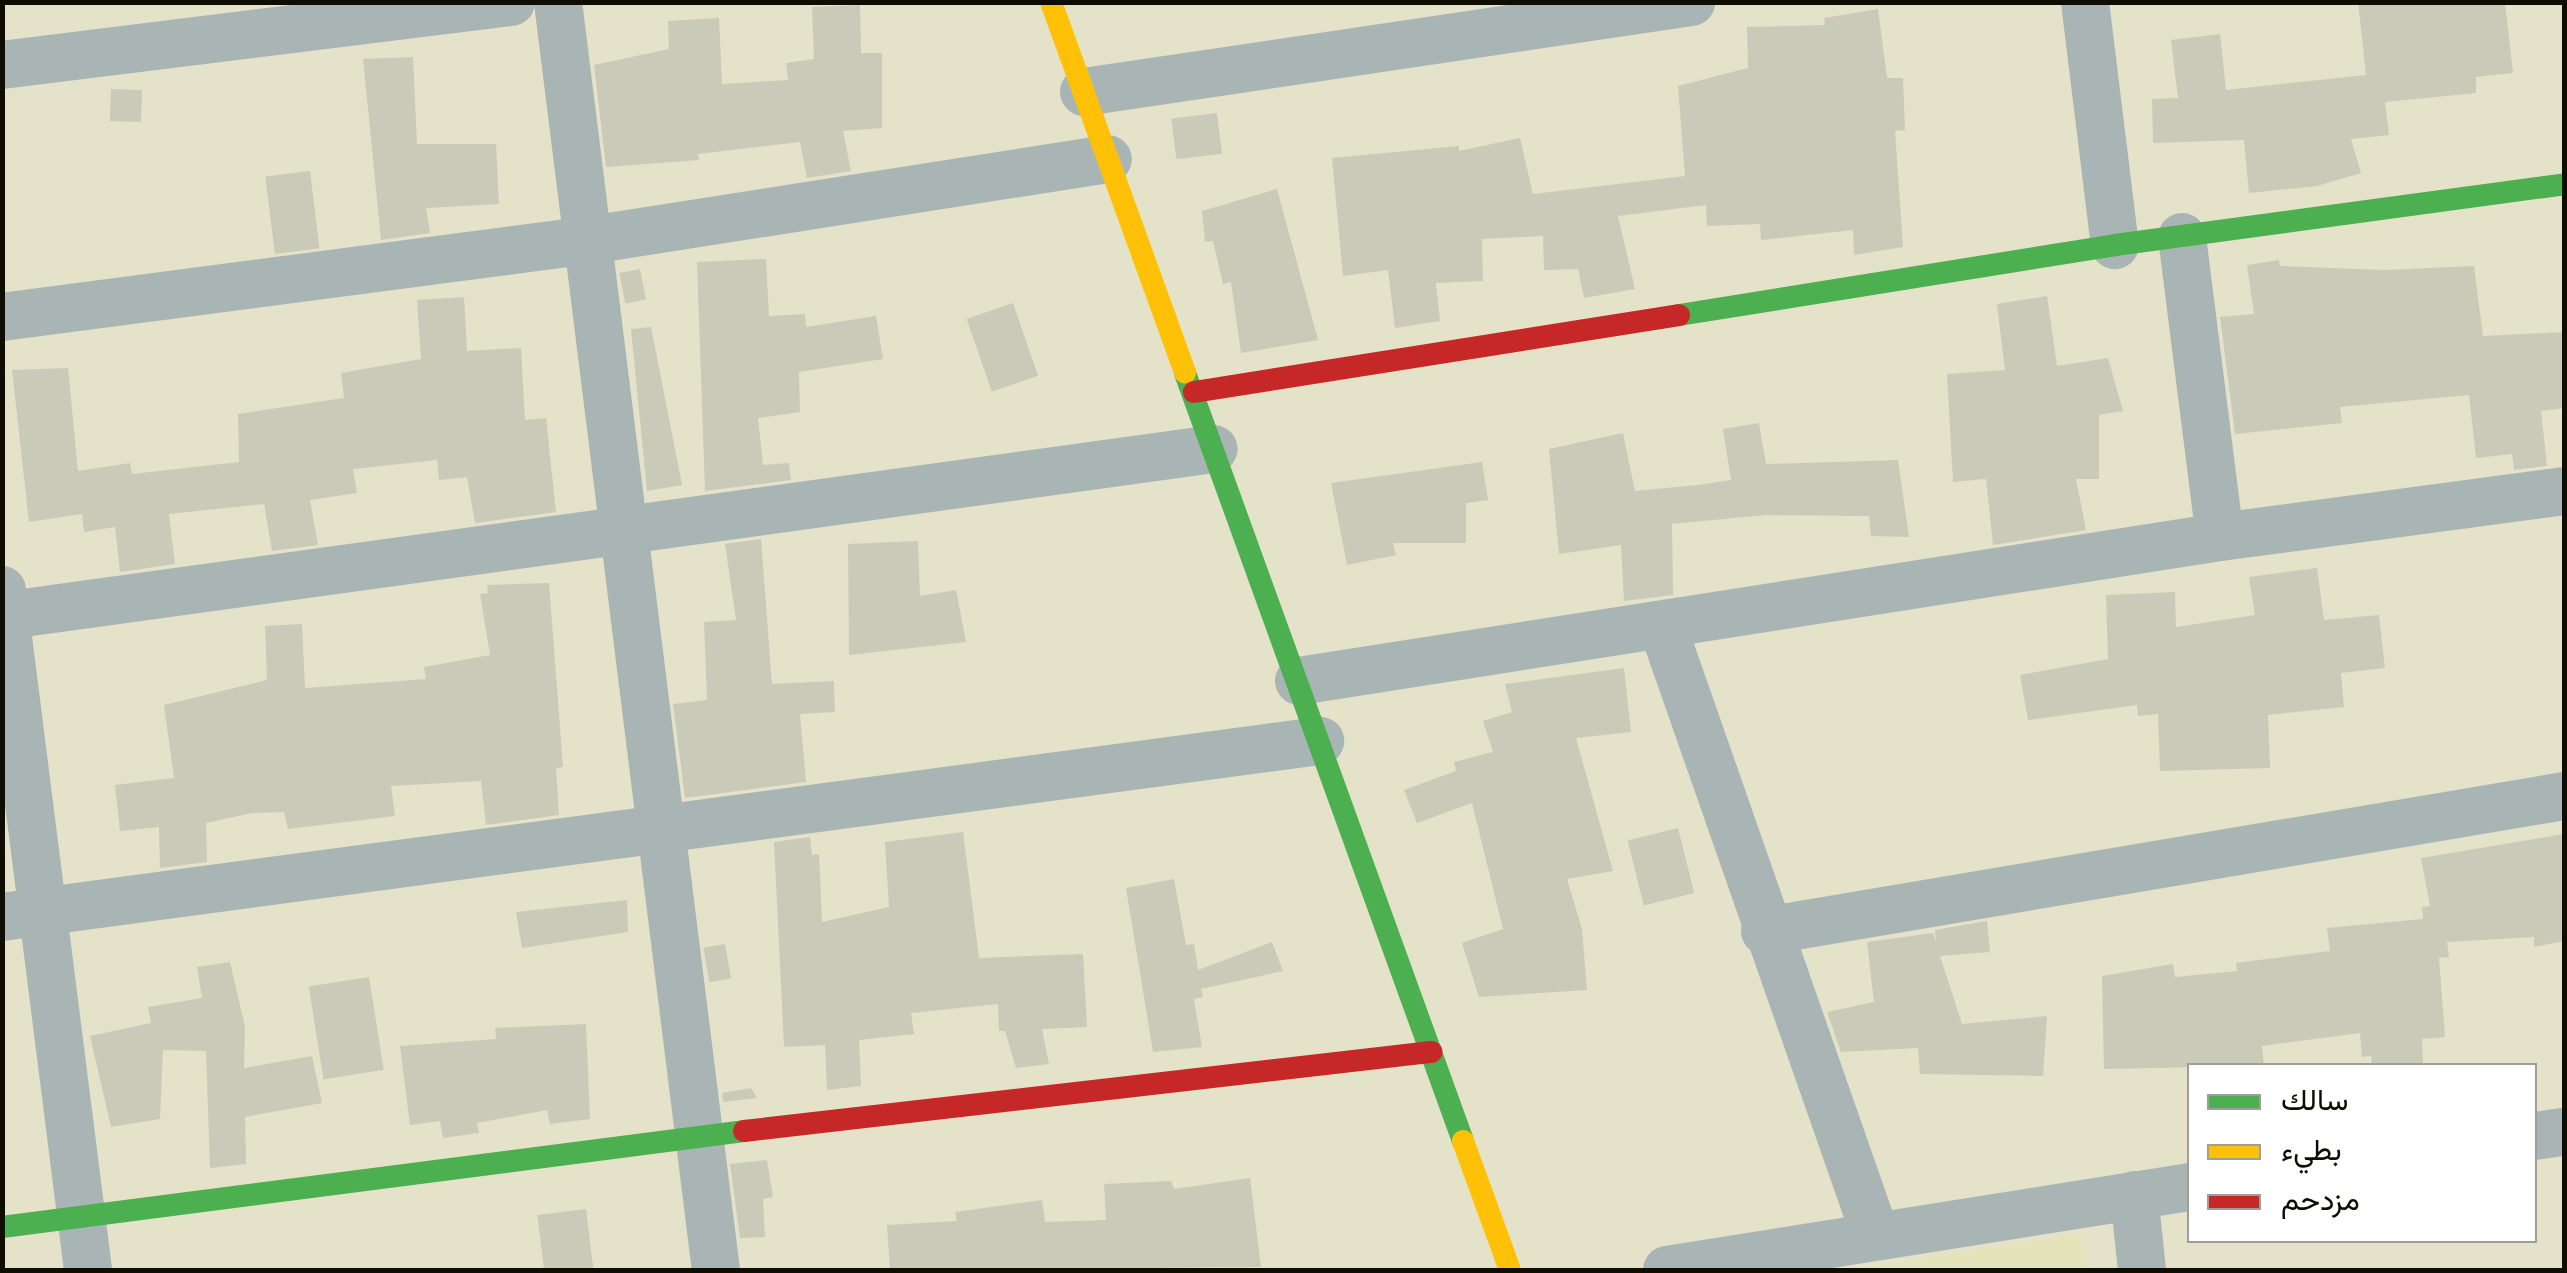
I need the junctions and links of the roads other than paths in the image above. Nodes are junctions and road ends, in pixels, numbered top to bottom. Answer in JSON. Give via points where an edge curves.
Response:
{"nodes":[{"id":1,"x":511,"y":2,"type":"edge"},
{"id":2,"x":558,"y":2,"type":"edge"},
{"id":3,"x":1051,"y":2,"type":"edge"},
{"id":4,"x":1691,"y":2,"type":"edge"},
{"id":5,"x":2085,"y":2,"type":"edge"},
{"id":6,"x":1482,"y":16,"type":"edge"},
{"id":7,"x":2,"y":66,"type":"edge"},
{"id":8,"x":1084,"y":92,"type":"junction"},
{"id":9,"x":1108,"y":159,"type":"junction"},
{"id":10,"x":2564,"y":184,"type":"edge"},
{"id":11,"x":2182,"y":236,"type":"junction"},
{"id":12,"x":590,"y":240,"type":"junction"},
{"id":13,"x":2115,"y":245,"type":"junction"},
{"id":14,"x":2,"y":317,"type":"edge"},
{"id":15,"x":1194,"y":392,"type":"junction"},
{"id":16,"x":1214,"y":450,"type":"junction"},
{"id":17,"x":2564,"y":491,"type":"edge"},
{"id":18,"x":625,"y":533,"type":"junction"},
{"id":19,"x":2220,"y":537,"type":"junction"},
{"id":20,"x":4,"y":607,"type":"edge"},
{"id":21,"x":1662,"y":625,"type":"junction"},
{"id":22,"x":1299,"y":681,"type":"junction"},
{"id":23,"x":1320,"y":741,"type":"junction"},
{"id":24,"x":2564,"y":796,"type":"edge"},
{"id":25,"x":658,"y":829,"type":"junction"},
{"id":26,"x":22,"y":914,"type":"edge"},
{"id":27,"x":1765,"y":931,"type":"junction"},
{"id":28,"x":1431,"y":1052,"type":"junction"},
{"id":29,"x":699,"y":1136,"type":"junction"},
{"id":30,"x":2187,"y":1187,"type":"edge"},
{"id":31,"x":2134,"y":1195,"type":"junction"},
{"id":32,"x":81,"y":1216,"type":"junction"},
{"id":33,"x":2,"y":1226,"type":"edge"},
{"id":34,"x":1875,"y":1234,"type":"junction"},
{"id":35,"x":88,"y":1270,"type":"edge"},
{"id":36,"x":716,"y":1270,"type":"edge"},
{"id":37,"x":1510,"y":1270,"type":"edge"},
{"id":38,"x":1667,"y":1270,"type":"edge"},
{"id":39,"x":2142,"y":1270,"type":"edge"}],
"edges":[{"from":1,"to":7,"type":"street"},
{"from":2,"to":12,"type":"street"},
{"from":3,"to":8,"type":"street"},
{"from":4,"to":6,"type":"street"},
{"from":5,"to":13,"type":"street"},
{"from":6,"to":8,"type":"street"},
{"from":8,"to":9,"type":"street"},
{"from":9,"to":12,"type":"street"},
{"from":9,"to":15,"type":"street"},
{"from":10,"to":11,"type":"street"},
{"from":11,"to":13,"type":"street"},
{"from":11,"to":19,"type":"street"},
{"from":12,"to":14,"type":"street"},
{"from":12,"to":18,"type":"street"},
{"from":13,"to":15,"type":"street"},
{"from":15,"to":16,"type":"street"},
{"from":16,"to":18,"type":"street"},
{"from":16,"to":22,"type":"street"},
{"from":17,"to":19,"type":"street"},
{"from":18,"to":20,"type":"street"},
{"from":18,"to":25,"type":"street"},
{"from":19,"to":21,"type":"street"},
{"from":20,"to":26,"type":"street"},
{"from":21,"to":22,"type":"street"},
{"from":21,"to":27,"type":"street"},
{"from":22,"to":23,"type":"street"},
{"from":23,"to":25,"type":"street"},
{"from":23,"to":28,"type":"street"},
{"from":24,"to":27,"type":"street"},
{"from":25,"to":26,"type":"street"},
{"from":25,"to":29,"type":"street"},
{"from":26,"to":32,"type":"street"},
{"from":27,"to":34,"type":"street"},
{"from":28,"to":29,"type":"street"},
{"from":28,"to":37,"type":"street"},
{"from":29,"to":32,"type":"street"},
{"from":29,"to":36,"type":"street"},
{"from":30,"to":31,"type":"street"},
{"from":31,"to":34,"type":"street"},
{"from":31,"to":39,"type":"street"},
{"from":32,"to":33,"type":"street"},
{"from":32,"to":35,"type":"street"},
{"from":34,"to":38,"type":"street"}]}
